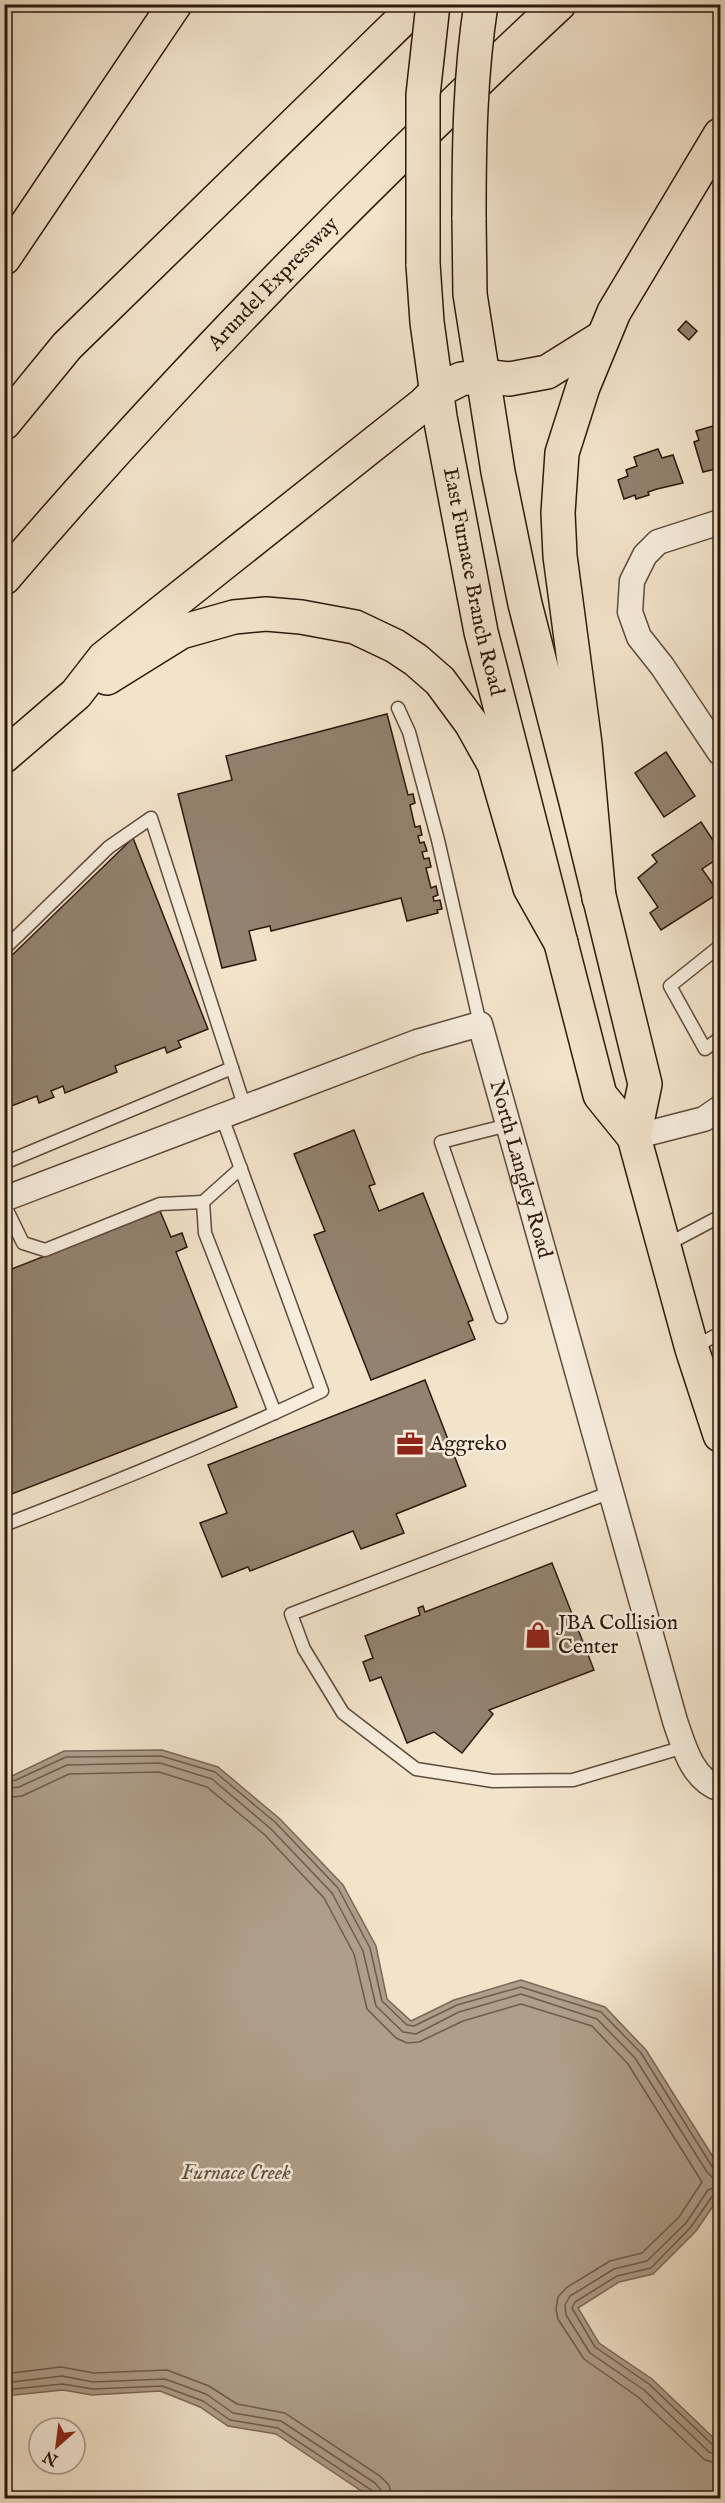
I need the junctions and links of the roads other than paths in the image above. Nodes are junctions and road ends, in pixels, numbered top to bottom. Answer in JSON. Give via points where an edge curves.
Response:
{"nodes":[{"id":1,"x":175,"y":4,"type":"edge"},
{"id":2,"x":418,"y":4,"type":"edge"},
{"id":3,"x":433,"y":4,"type":"edge"},
{"id":4,"x":481,"y":4,"type":"edge"},
{"id":5,"x":559,"y":4,"type":"edge"},
{"id":6,"x":720,"y":135,"type":"edge"},
{"id":7,"x":4,"y":258,"type":"edge"},
{"id":8,"x":603,"y":337,"type":"junction"},
{"id":9,"x":484,"y":375,"type":"junction"},
{"id":10,"x":437,"y":391,"type":"junction"},
{"id":11,"x":4,"y":423,"type":"edge"},
{"id":12,"x":720,"y":522,"type":"edge"},
{"id":13,"x":4,"y":578,"type":"edge"},
{"id":14,"x":76,"y":694,"type":"junction"},
{"id":15,"x":398,"y":708,"type":"dead end"},
{"id":16,"x":720,"y":753,"type":"edge"},
{"id":17,"x":4,"y":756,"type":"edge"},
{"id":18,"x":599,"y":898,"type":"junction"},
{"id":19,"x":561,"y":943,"type":"junction"},
{"id":20,"x":720,"y":946,"type":"edge"},
{"id":21,"x":4,"y":949,"type":"edge"},
{"id":22,"x":480,"y":1024,"type":"junction"},
{"id":23,"x":720,"y":1038,"type":"edge"},
{"id":24,"x":232,"y":1068,"type":"junction"},
{"id":25,"x":245,"y":1108,"type":"junction"},
{"id":26,"x":720,"y":1108,"type":"edge"},
{"id":27,"x":222,"y":1117,"type":"junction"},
{"id":28,"x":508,"y":1125,"type":"junction"},
{"id":29,"x":634,"y":1137,"type":"junction"},
{"id":30,"x":4,"y":1163,"type":"edge"},
{"id":31,"x":241,"y":1168,"type":"junction"},
{"id":32,"x":4,"y":1199,"type":"edge"},
{"id":33,"x":203,"y":1202,"type":"junction"},
{"id":34,"x":4,"y":1204,"type":"edge"},
{"id":35,"x":719,"y":1220,"type":"edge"},
{"id":36,"x":663,"y":1246,"type":"junction"},
{"id":37,"x":501,"y":1317,"type":"dead end"},
{"id":38,"x":720,"y":1333,"type":"edge"},
{"id":39,"x":692,"y":1348,"type":"junction"},
{"id":40,"x":275,"y":1413,"type":"junction"},
{"id":41,"x":719,"y":1424,"type":"edge"},
{"id":42,"x":611,"y":1492,"type":"junction"},
{"id":43,"x":4,"y":1525,"type":"edge"},
{"id":44,"x":684,"y":1747,"type":"junction"},
{"id":45,"x":720,"y":1789,"type":"edge"}],
"edges":[{"from":1,"to":7,"type":"main road"},
{"from":2,"to":11,"type":"main road","via":[[67,346]]},
{"from":3,"to":10,"type":"main road","name":"East Furnace Branch Road","bridge":true,"via":[[423,95],[423,264]]},
{"from":4,"to":9,"type":"main road","name":"East Furnace Branch Road","bridge":true,"via":[[474,44],[468,217],[470,294]]},
{"from":5,"to":13,"type":"main road","name":"Arundel Expressway","via":[[339,216],[146,417]]},
{"from":6,"to":8,"type":"main road","via":[[614,312]]},
{"from":8,"to":9,"type":"main road","via":[[547,372],[509,379]]},
{"from":8,"to":18,"type":"main road","via":[[562,453],[558,513]]},
{"from":9,"to":10,"type":"main road","via":[[461,379]]},
{"from":9,"to":18,"type":"main road","name":"East Furnace Branch Road","via":[[498,472],[525,604]]},
{"from":10,"to":14,"type":"main road","via":[[104,658]]},
{"from":10,"to":19,"type":"main road","name":"East Furnace Branch Road","via":[[481,633]]},
{"from":12,"to":16,"type":"street","via":[[658,542],[645,555],[632,581],[630,612],[639,637]]},
{"from":14,"to":17,"type":"main road"},
{"from":14,"to":19,"type":"main road","via":[[118,673],[181,632],[234,617],[301,617],[355,627],[395,646],[440,681],[471,723],[494,765],[530,888]]},
{"from":15,"to":22,"type":"lane","via":[[409,732],[438,840]]},
{"from":18,"to":29,"type":"main road","name":"East Furnace Branch Road","via":[[645,1084]]},
{"from":19,"to":29,"type":"main road","name":"East Furnace Branch Road","via":[[600,1095]]},
{"from":20,"to":23,"type":"lane","via":[[670,986],[705,1049]]},
{"from":21,"to":24,"type":"lane","via":[[109,847],[151,818]]},
{"from":22,"to":25,"type":"street","via":[[417,1042]]},
{"from":22,"to":28,"type":"street","name":"North Langley Road"},
{"from":24,"to":25,"type":"lane"},
{"from":24,"to":30,"type":"lane"},
{"from":25,"to":27,"type":"street"},
{"from":26,"to":29,"type":"street","via":[[704,1119]]},
{"from":27,"to":31,"type":"lane"},
{"from":27,"to":32,"type":"street"},
{"from":28,"to":37,"type":"lane","via":[[441,1142]]},
{"from":28,"to":42,"type":"street","name":"North Langley Road"},
{"from":29,"to":36,"type":"main road","name":"East Furnace Branch Road"},
{"from":31,"to":33,"type":"lane"},
{"from":31,"to":40,"type":"lane","via":[[322,1390]]},
{"from":33,"to":34,"type":"lane","via":[[160,1204],[45,1250],[22,1243]]},
{"from":33,"to":40,"type":"lane","via":[[205,1233]]},
{"from":35,"to":36,"type":"lane"},
{"from":36,"to":39,"type":"main road","name":"East Furnace Branch Road"},
{"from":38,"to":39,"type":"lane"},
{"from":39,"to":41,"type":"main road","name":"East Furnace Branch Road"},
{"from":40,"to":43,"type":"lane"},
{"from":42,"to":44,"type":"street","name":"North Langley Road"},
{"from":42,"to":44,"type":"lane","via":[[291,1614],[304,1649],[343,1713],[416,1769],[493,1781],[573,1780]]},
{"from":44,"to":45,"type":"street","name":"North Langley Road","via":[[689,1762]]}]}
